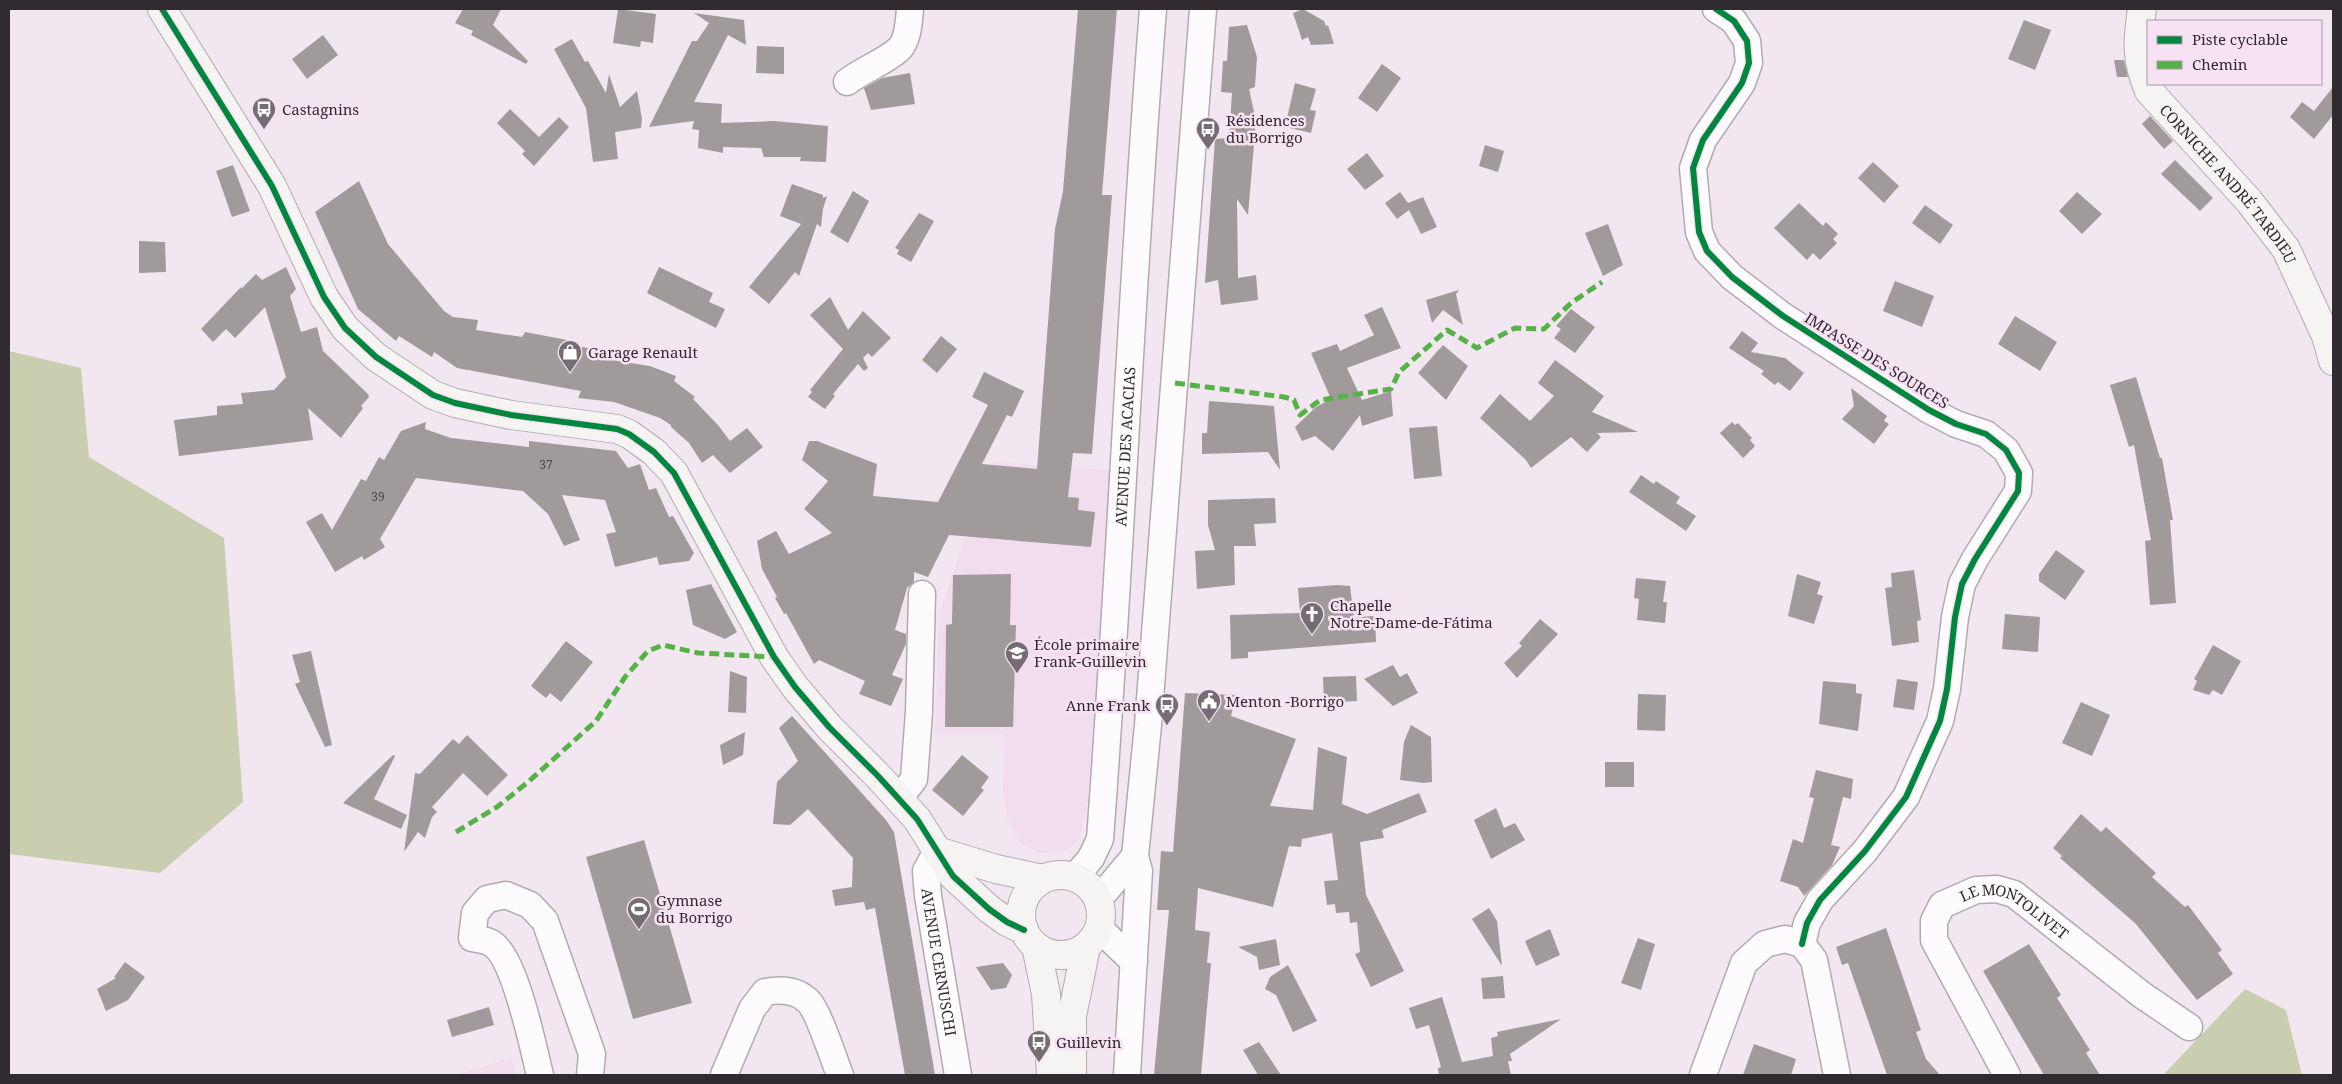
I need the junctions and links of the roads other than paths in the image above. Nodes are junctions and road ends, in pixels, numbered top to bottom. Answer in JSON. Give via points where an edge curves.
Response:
{"nodes":[{"id":1,"x":162,"y":9,"type":"edge"},
{"id":2,"x":910,"y":9,"type":"edge"},
{"id":3,"x":1152,"y":9,"type":"edge"},
{"id":4,"x":1203,"y":9,"type":"edge"},
{"id":5,"x":1716,"y":9,"type":"edge"},
{"id":6,"x":2142,"y":9,"type":"edge"},
{"id":7,"x":847,"y":82,"type":"dead end"},
{"id":8,"x":2333,"y":361,"type":"edge"},
{"id":9,"x":922,"y":594,"type":"dead end"},
{"id":10,"x":899,"y":799,"type":"junction"},
{"id":11,"x":937,"y":851,"type":"junction"},
{"id":12,"x":1135,"y":856,"type":"junction"},
{"id":13,"x":1074,"y":877,"type":"junction"},
{"id":14,"x":1042,"y":879,"type":"junction"},
{"id":15,"x":1098,"y":900,"type":"junction"},
{"id":16,"x":1092,"y":937,"type":"junction"},
{"id":17,"x":1030,"y":938,"type":"junction"},
{"id":18,"x":1802,"y":944,"type":"junction"},
{"id":19,"x":1134,"y":962,"type":"junction"},
{"id":20,"x":2189,"y":1027,"type":"dead end"},
{"id":21,"x":540,"y":1075,"type":"edge"},
{"id":22,"x":590,"y":1075,"type":"edge"},
{"id":23,"x":724,"y":1075,"type":"edge"},
{"id":24,"x":840,"y":1075,"type":"edge"},
{"id":25,"x":958,"y":1075,"type":"edge"},
{"id":26,"x":1051,"y":1075,"type":"edge"},
{"id":27,"x":1072,"y":1075,"type":"edge"},
{"id":28,"x":1127,"y":1075,"type":"edge"},
{"id":29,"x":1702,"y":1075,"type":"edge"},
{"id":30,"x":1837,"y":1075,"type":"edge"},
{"id":31,"x":2007,"y":1075,"type":"edge"}],
"edges":[{"from":1,"to":10,"type":"street","via":[[272,186],[324,297],[345,328],[376,357],[433,395],[511,415],[618,430],[639,439],[674,473],[774,657],[795,687]]},
{"from":2,"to":7,"type":"street","via":[[909,26],[899,49]]},
{"from":3,"to":13,"type":"street","name":"AVENUE DES ACACIAS","via":[[1138,188],[1114,651],[1100,839],[1091,858]]},
{"from":4,"to":12,"type":"street"},
{"from":5,"to":18,"type":"street","name":"IMPASSE DES SOURCES","via":[[1734,21],[1747,41],[1749,63],[1742,83],[1704,140],[1694,168],[1700,232],[1708,251],[1732,277],[1783,316],[1929,410],[1986,434],[2006,450],[2018,473],[2018,492],[1962,584],[1940,720],[1906,798],[1865,851],[1820,900],[1807,923]]},
{"from":6,"to":8,"type":"street","name":"CORNICHE ANDRÉ TARDIEU","via":[[2137,46],[2140,70],[2149,91],[2249,201],[2286,249],[2326,336]]},
{"from":9,"to":10,"type":"street","via":[[914,779]]},
{"from":10,"to":11,"type":"street","via":[[917,819]]},
{"from":11,"to":14,"type":"street"},
{"from":11,"to":17,"type":"street","via":[[952,876],[989,909]]},
{"from":11,"to":25,"type":"street","name":"AVENUE CERNUSCHI","via":[[926,871],[928,896]]},
{"from":12,"to":15,"type":"street"},
{"from":12,"to":19,"type":"street","via":[[1140,871]]},
{"from":13,"to":14,"type":"street","via":[[1058,875]]},
{"from":13,"to":15,"type":"street","via":[[1092,890]]},
{"from":14,"to":17,"type":"street","via":[[1026,896],[1021,919]]},
{"from":15,"to":16,"type":"street","via":[[1101,914]]},
{"from":16,"to":17,"type":"street","via":[[1066,955],[1045,952]]},
{"from":16,"to":19,"type":"street"},
{"from":16,"to":27,"type":"street","via":[[1072,1016]]},
{"from":17,"to":26,"type":"street","via":[[1046,994]]},
{"from":18,"to":29,"type":"street","via":[[1785,940],[1765,944],[1744,963]]},
{"from":18,"to":30,"type":"street","via":[[1814,960]]},
{"from":19,"to":28,"type":"street"},
{"from":20,"to":31,"type":"street","name":"LE MONTOLIVET","via":[[2142,995],[2014,894],[1996,888],[1976,890],[1942,905],[1934,921],[1934,940]]},
{"from":21,"to":22,"type":"street","via":[[521,1001],[504,955],[491,943],[472,938],[475,913],[487,899],[506,895],[530,905],[545,921],[592,1054]]},
{"from":23,"to":24,"type":"street","via":[[752,1009],[765,992],[779,990],[796,993],[810,1002]]}]}
